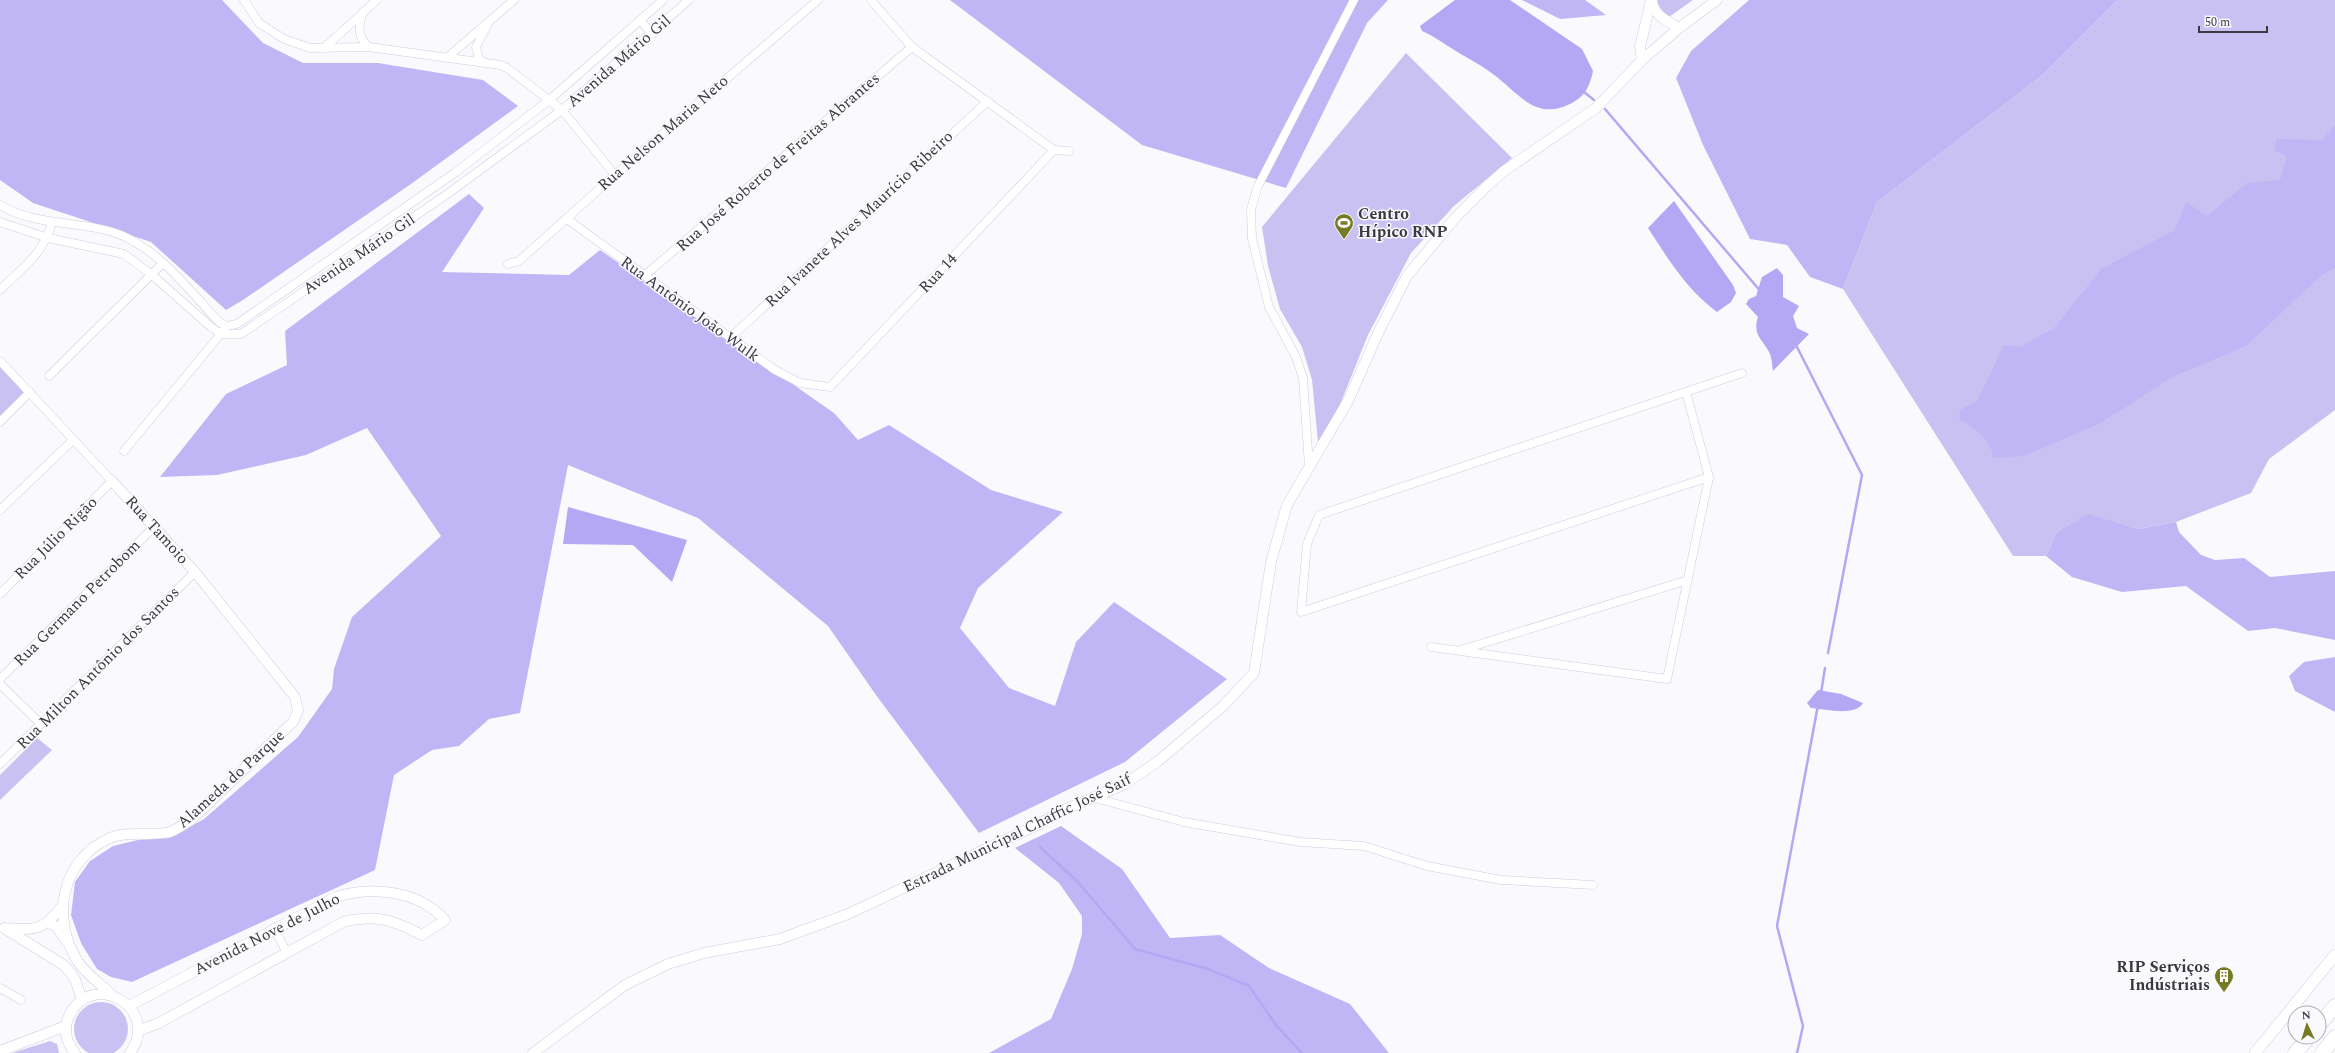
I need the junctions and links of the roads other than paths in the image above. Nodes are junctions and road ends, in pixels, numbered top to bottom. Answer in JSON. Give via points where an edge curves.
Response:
{"nodes":[{"id":1,"x":245,"y":0,"type":"edge"},
{"id":2,"x":378,"y":0,"type":"edge"},
{"id":3,"x":514,"y":0,"type":"edge"},
{"id":4,"x":663,"y":0,"type":"edge"},
{"id":5,"x":689,"y":0,"type":"edge"},
{"id":6,"x":818,"y":0,"type":"edge"},
{"id":7,"x":870,"y":0,"type":"edge"},
{"id":8,"x":1354,"y":0,"type":"edge"},
{"id":9,"x":1651,"y":0,"type":"edge"},
{"id":10,"x":1717,"y":0,"type":"edge"},
{"id":11,"x":363,"y":12,"type":"junction"},
{"id":12,"x":490,"y":20,"type":"junction"},
{"id":13,"x":640,"y":20,"type":"junction"},
{"id":14,"x":1678,"y":28,"type":"junction"},
{"id":15,"x":652,"y":34,"type":"junction"},
{"id":16,"x":370,"y":47,"type":"junction"},
{"id":17,"x":912,"y":47,"type":"junction"},
{"id":18,"x":324,"y":48,"type":"junction"},
{"id":19,"x":449,"y":56,"type":"junction"},
{"id":20,"x":1642,"y":60,"type":"junction"},
{"id":21,"x":485,"y":62,"type":"junction"},
{"id":22,"x":548,"y":101,"type":"junction"},
{"id":23,"x":988,"y":101,"type":"junction"},
{"id":24,"x":562,"y":110,"type":"junction"},
{"id":25,"x":1054,"y":150,"type":"junction"},
{"id":26,"x":1069,"y":151,"type":"dead end"},
{"id":27,"x":456,"y":172,"type":"junction"},
{"id":28,"x":615,"y":174,"type":"junction"},
{"id":29,"x":464,"y":182,"type":"junction"},
{"id":30,"x":0,"y":205,"type":"edge"},
{"id":31,"x":567,"y":219,"type":"junction"},
{"id":32,"x":0,"y":222,"type":"edge"},
{"id":33,"x":52,"y":222,"type":"junction"},
{"id":34,"x":48,"y":238,"type":"junction"},
{"id":35,"x":359,"y":240,"type":"junction"},
{"id":36,"x":366,"y":250,"type":"junction"},
{"id":37,"x":163,"y":263,"type":"junction"},
{"id":38,"x":508,"y":264,"type":"dead end"},
{"id":39,"x":152,"y":275,"type":"junction"},
{"id":40,"x":644,"y":276,"type":"junction"},
{"id":41,"x":290,"y":288,"type":"junction"},
{"id":42,"x":0,"y":290,"type":"edge"},
{"id":43,"x":296,"y":297,"type":"junction"},
{"id":44,"x":226,"y":326,"type":"junction"},
{"id":45,"x":222,"y":334,"type":"junction"},
{"id":46,"x":731,"y":337,"type":"junction"},
{"id":47,"x":0,"y":361,"type":"edge"},
{"id":48,"x":1742,"y":373,"type":"dead end"},
{"id":49,"x":49,"y":376,"type":"dead end"},
{"id":50,"x":819,"y":387,"type":"joint"},
{"id":51,"x":30,"y":392,"type":"junction"},
{"id":52,"x":1686,"y":392,"type":"junction"},
{"id":53,"x":0,"y":422,"type":"edge"},
{"id":54,"x":73,"y":440,"type":"junction"},
{"id":55,"x":124,"y":451,"type":"dead end"},
{"id":56,"x":1309,"y":466,"type":"junction"},
{"id":57,"x":1709,"y":477,"type":"junction"},
{"id":58,"x":112,"y":481,"type":"junction"},
{"id":59,"x":0,"y":510,"type":"edge"},
{"id":60,"x":154,"y":527,"type":"junction"},
{"id":61,"x":195,"y":572,"type":"junction"},
{"id":62,"x":1688,"y":580,"type":"junction"},
{"id":63,"x":0,"y":594,"type":"edge"},
{"id":64,"x":1431,"y":647,"type":"dead end"},
{"id":65,"x":1458,"y":651,"type":"junction"},
{"id":66,"x":0,"y":679,"type":"edge"},
{"id":67,"x":0,"y":684,"type":"edge"},
{"id":68,"x":298,"y":711,"type":"joint"},
{"id":69,"x":41,"y":724,"type":"junction"},
{"id":70,"x":0,"y":764,"type":"edge"},
{"id":71,"x":1095,"y":798,"type":"junction"},
{"id":72,"x":1593,"y":885,"type":"dead end"},
{"id":73,"x":62,"y":906,"type":"junction"},
{"id":74,"x":49,"y":923,"type":"junction"},
{"id":75,"x":2,"y":926,"type":"edge"},
{"id":76,"x":39,"y":927,"type":"junction"},
{"id":77,"x":274,"y":928,"type":"junction"},
{"id":78,"x":70,"y":948,"type":"junction"},
{"id":79,"x":42,"y":953,"type":"junction"},
{"id":80,"x":287,"y":953,"type":"junction"},
{"id":81,"x":2335,"y":955,"type":"edge"},
{"id":82,"x":0,"y":988,"type":"edge"},
{"id":83,"x":113,"y":996,"type":"junction"},
{"id":84,"x":21,"y":1000,"type":"dead end"},
{"id":85,"x":82,"y":1000,"type":"junction"},
{"id":86,"x":129,"y":1006,"type":"junction"},
{"id":87,"x":2335,"y":1006,"type":"edge"},
{"id":88,"x":2327,"y":1016,"type":"edge"},
{"id":89,"x":66,"y":1026,"type":"junction"},
{"id":90,"x":138,"y":1031,"type":"junction"},
{"id":91,"x":2335,"y":1037,"type":"edge"},
{"id":92,"x":2302,"y":1045,"type":"edge"},
{"id":93,"x":0,"y":1051,"type":"edge"},
{"id":94,"x":75,"y":1053,"type":"edge"},
{"id":95,"x":130,"y":1053,"type":"edge"},
{"id":96,"x":533,"y":1053,"type":"edge"},
{"id":97,"x":2255,"y":1053,"type":"edge"},
{"id":98,"x":2296,"y":1053,"type":"edge"},
{"id":99,"x":2322,"y":1053,"type":"edge"}],
"edges":[{"from":1,"to":18,"type":"street","via":[[259,24],[310,48]]},
{"from":2,"to":11,"type":"street"},
{"from":3,"to":12,"type":"street"},
{"from":4,"to":13,"type":"street","name":"Avenida Mário Gil"},
{"from":5,"to":15,"type":"street","name":"Avenida Mário Gil"},
{"from":6,"to":28,"type":"street","name":"Rua Nelson Maria Neto"},
{"from":7,"to":17,"type":"street"},
{"from":8,"to":56,"type":"street","via":[[1258,186],[1250,209],[1252,239],[1269,308],[1296,357],[1303,378]]},
{"from":9,"to":14,"type":"street","via":[[1661,17]]},
{"from":9,"to":20,"type":"street","via":[[1640,47]]},
{"from":10,"to":14,"type":"street","name":"Estrada Municipal Chaffic José Saif"},
{"from":11,"to":16,"type":"street","via":[[360,37]]},
{"from":11,"to":18,"type":"street"},
{"from":12,"to":19,"type":"street"},
{"from":12,"to":21,"type":"street","via":[[476,47],[479,60]]},
{"from":13,"to":15,"type":"street"},
{"from":13,"to":22,"type":"street","name":"Avenida Mário Gil"},
{"from":14,"to":20,"type":"street","name":"Estrada Municipal Chaffic José Saif"},
{"from":15,"to":24,"type":"street","name":"Avenida Mário Gil"},
{"from":16,"to":18,"type":"street"},
{"from":16,"to":19,"type":"street"},
{"from":17,"to":23,"type":"street"},
{"from":17,"to":40,"type":"street","name":"Rua José Roberto de Freitas Abrantes"},
{"from":19,"to":21,"type":"street"},
{"from":20,"to":56,"type":"street","name":"Estrada Municipal Chaffic José Saif","via":[[1596,108],[1504,171],[1487,186],[1456,217],[1407,276],[1348,401]]},
{"from":21,"to":22,"type":"street","via":[[507,68]]},
{"from":22,"to":24,"type":"street"},
{"from":22,"to":27,"type":"street","name":"Avenida Mário Gil"},
{"from":23,"to":25,"type":"street"},
{"from":23,"to":46,"type":"street","name":"Rua lvanete Alves Maurício Ribeiro"},
{"from":24,"to":28,"type":"street"},
{"from":24,"to":29,"type":"street","name":"Avenida Mário Gil"},
{"from":25,"to":26,"type":"street"},
{"from":25,"to":50,"type":"street","name":"Rua 14","via":[[843,374],[830,387]]},
{"from":27,"to":29,"type":"street"},
{"from":27,"to":35,"type":"street","name":"Avenida Mário Gil"},
{"from":28,"to":31,"type":"street","name":"Rua Nelson Maria Neto"},
{"from":29,"to":36,"type":"street","name":"Avenida Mário Gil"},
{"from":30,"to":33,"type":"street"},
{"from":31,"to":38,"type":"street","name":"Rua Nelson Maria Neto","via":[[519,261]]},
{"from":31,"to":40,"type":"street","name":"Rua Antônio João Wulk"},
{"from":32,"to":34,"type":"street"},
{"from":33,"to":34,"type":"street"},
{"from":33,"to":37,"type":"street","via":[[90,227],[120,235],[143,246]]},
{"from":34,"to":39,"type":"street","via":[[124,254]]},
{"from":34,"to":42,"type":"street","via":[[42,248]]},
{"from":35,"to":36,"type":"street"},
{"from":35,"to":41,"type":"street","name":"Avenida Mário Gil"},
{"from":36,"to":43,"type":"street","name":"Avenida Mário Gil"},
{"from":37,"to":39,"type":"street"},
{"from":37,"to":44,"type":"street","via":[[218,321]]},
{"from":39,"to":45,"type":"street"},
{"from":39,"to":49,"type":"street"},
{"from":40,"to":46,"type":"street","name":"Rua Antônio João Wulk"},
{"from":41,"to":43,"type":"street"},
{"from":41,"to":44,"type":"street","name":"Avenida Mário Gil","via":[[237,324]]},
{"from":43,"to":45,"type":"street","name":"Avenida Mário Gil","via":[[241,334]]},
{"from":44,"to":45,"type":"street"},
{"from":45,"to":55,"type":"street"},
{"from":46,"to":50,"type":"street","name":"Rua Antônio João Wulk","via":[[775,370],[800,383]]},
{"from":47,"to":51,"type":"street","name":"Rua Tamoio"},
{"from":48,"to":52,"type":"street"},
{"from":51,"to":53,"type":"street"},
{"from":51,"to":54,"type":"street","name":"Rua Tamoio"},
{"from":52,"to":57,"type":"street"},
{"from":52,"to":57,"type":"street","via":[[1319,515],[1307,544],[1301,612]]},
{"from":54,"to":58,"type":"street","name":"Rua Tamoio"},
{"from":54,"to":59,"type":"street"},
{"from":56,"to":71,"type":"street","name":"Estrada Municipal Chaffic José Saif","via":[[1287,505],[1271,562],[1254,674],[1224,706],[1157,762],[1123,785]]},
{"from":57,"to":62,"type":"street"},
{"from":58,"to":60,"type":"street","name":"Rua Tamoio"},
{"from":58,"to":63,"type":"street","name":"Rua Júlio Rigão"},
{"from":60,"to":61,"type":"street","name":"Rua Tamoio"},
{"from":60,"to":66,"type":"street","name":"Rua Germano Petrobom"},
{"from":61,"to":68,"type":"street","name":"Rua Tamoio","via":[[294,697]]},
{"from":61,"to":69,"type":"street","name":"Rua Milton Antônio dos Santos"},
{"from":62,"to":65,"type":"street"},
{"from":62,"to":65,"type":"street","via":[[1667,680]]},
{"from":64,"to":65,"type":"street"},
{"from":67,"to":69,"type":"street"},
{"from":68,"to":73,"type":"street","name":"Alameda do Parque","via":[[293,722],[191,820],[172,832],[111,838],[95,847],[83,857],[70,875],[63,892]]},
{"from":69,"to":70,"type":"street","name":"Rua Milton Antônio dos Santos"},
{"from":71,"to":72,"type":"street","via":[[1184,822],[1300,842],[1364,846],[1427,866],[1501,880]]},
{"from":71,"to":96,"type":"street","name":"Estrada Municipal Chaffic José Saif","via":[[1063,810],[848,914],[780,939],[711,951],[668,964],[626,985]]},
{"from":73,"to":74,"type":"street"},
{"from":73,"to":78,"type":"street","name":"Alameda do Parque"},
{"from":74,"to":76,"type":"street"},
{"from":74,"to":78,"type":"street","via":[[57,927]]},
{"from":75,"to":76,"type":"street","via":[[25,929]]},
{"from":75,"to":79,"type":"street"},
{"from":76,"to":79,"type":"street","via":[[33,933],[32,940]]},
{"from":77,"to":80,"type":"street"},
{"from":77,"to":80,"type":"street","name":"Avenida Nove de Julho","via":[[336,897],[354,891],[391,892],[409,897],[429,906],[445,920],[422,936],[385,919],[360,918],[343,922]]},
{"from":77,"to":86,"type":"street","name":"Avenida Nove de Julho"},
{"from":78,"to":83,"type":"street","name":"Alameda do Parque","via":[[79,963]]},
{"from":79,"to":85,"type":"street","via":[[65,966],[76,979]]},
{"from":80,"to":90,"type":"street","name":"Avenida Nove de Julho","via":[[159,1023]]},
{"from":81,"to":97,"type":"main road"},
{"from":82,"to":84,"type":"street"},
{"from":83,"to":85,"type":"street","via":[[102,994]]},
{"from":83,"to":86,"type":"street","name":"Alameda do Parque"},
{"from":85,"to":89,"type":"street","via":[[72,1010]]},
{"from":86,"to":90,"type":"street","via":[[137,1020]]},
{"from":87,"to":88,"type":"highway"},
{"from":89,"to":93,"type":"street"},
{"from":89,"to":94,"type":"street","via":[[69,1045]]},
{"from":90,"to":95,"type":"street"},
{"from":91,"to":99,"type":"highway"},
{"from":92,"to":98,"type":"highway"}]}
